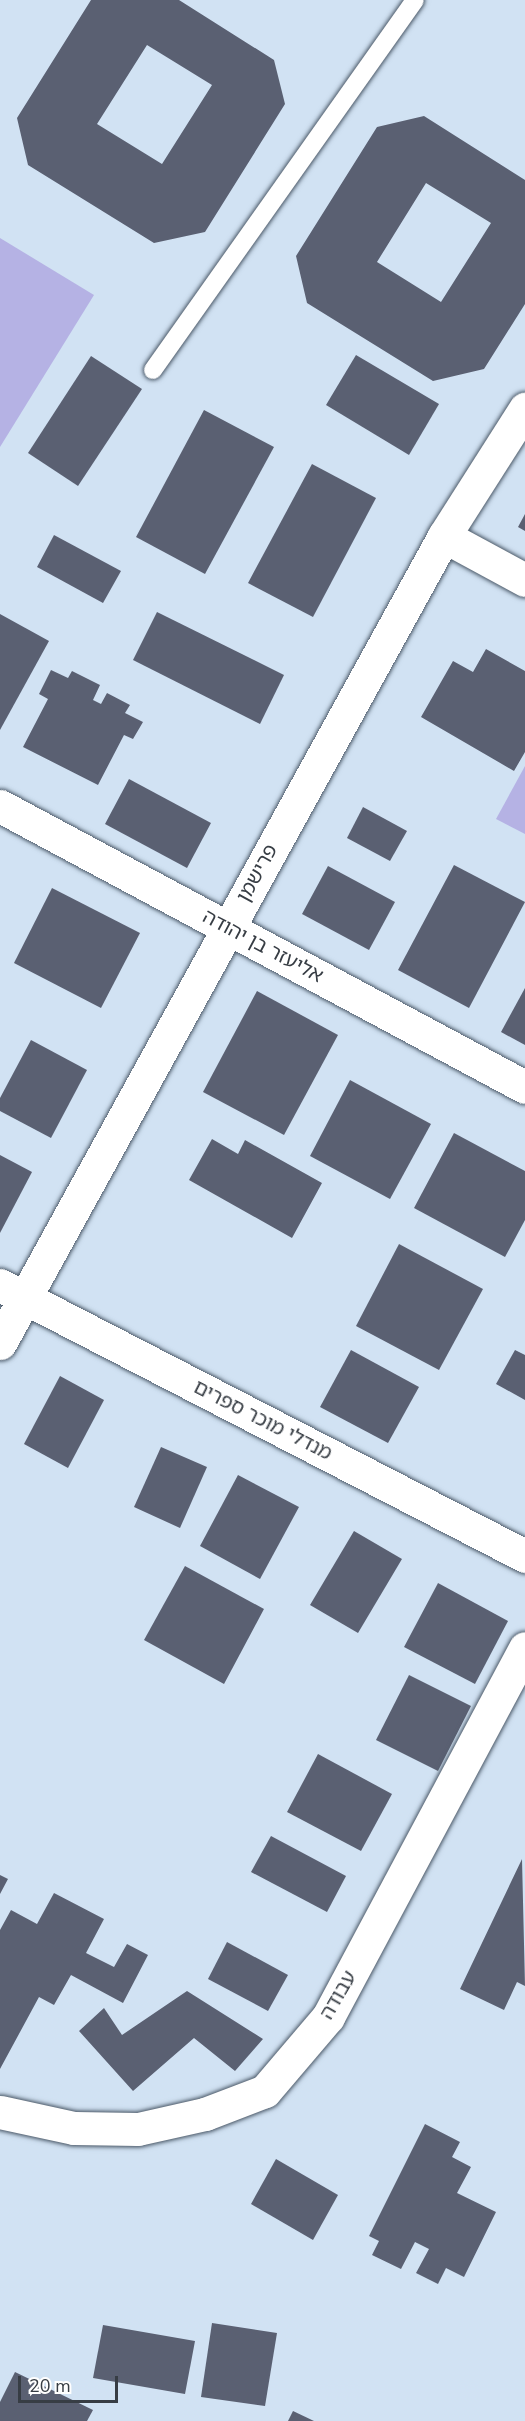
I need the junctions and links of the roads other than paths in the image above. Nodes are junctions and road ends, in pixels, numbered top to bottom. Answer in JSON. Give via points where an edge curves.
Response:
{"nodes":[{"id":1,"x":415,"y":0,"type":"edge"},
{"id":2,"x":153,"y":370,"type":"dead end"},
{"id":3,"x":525,"y":409,"type":"edge"},
{"id":4,"x":444,"y":536,"type":"junction"},
{"id":5,"x":525,"y":580,"type":"edge"},
{"id":6,"x":0,"y":806,"type":"edge"},
{"id":7,"x":227,"y":927,"type":"junction"},
{"id":8,"x":525,"y":1087,"type":"edge"},
{"id":9,"x":12,"y":1291,"type":"edge"},
{"id":10,"x":0,"y":1344,"type":"edge"},
{"id":11,"x":525,"y":1556,"type":"edge"},
{"id":12,"x":525,"y":1648,"type":"edge"},
{"id":13,"x":0,"y":2112,"type":"edge"}],
"edges":[{"from":1,"to":2,"type":"lane"},
{"from":3,"to":4,"type":"street","name":"פרישמן"},
{"from":4,"to":5,"type":"street"},
{"from":4,"to":7,"type":"street","name":"פרישמן"},
{"from":6,"to":7,"type":"street","name":"אליעזר בן יהודה"},
{"from":7,"to":8,"type":"street","name":"אליעזר בן יהודה"},
{"from":7,"to":9,"type":"street","name":"פרישמן"},
{"from":9,"to":10,"type":"street","name":"פרישמן"},
{"from":9,"to":11,"type":"street","name":"מנדלי מוכר ספרים"},
{"from":12,"to":13,"type":"street","name":"עבודה","via":[[328,2017],[264,2091],[205,2114],[138,2129],[74,2128]]}]}
